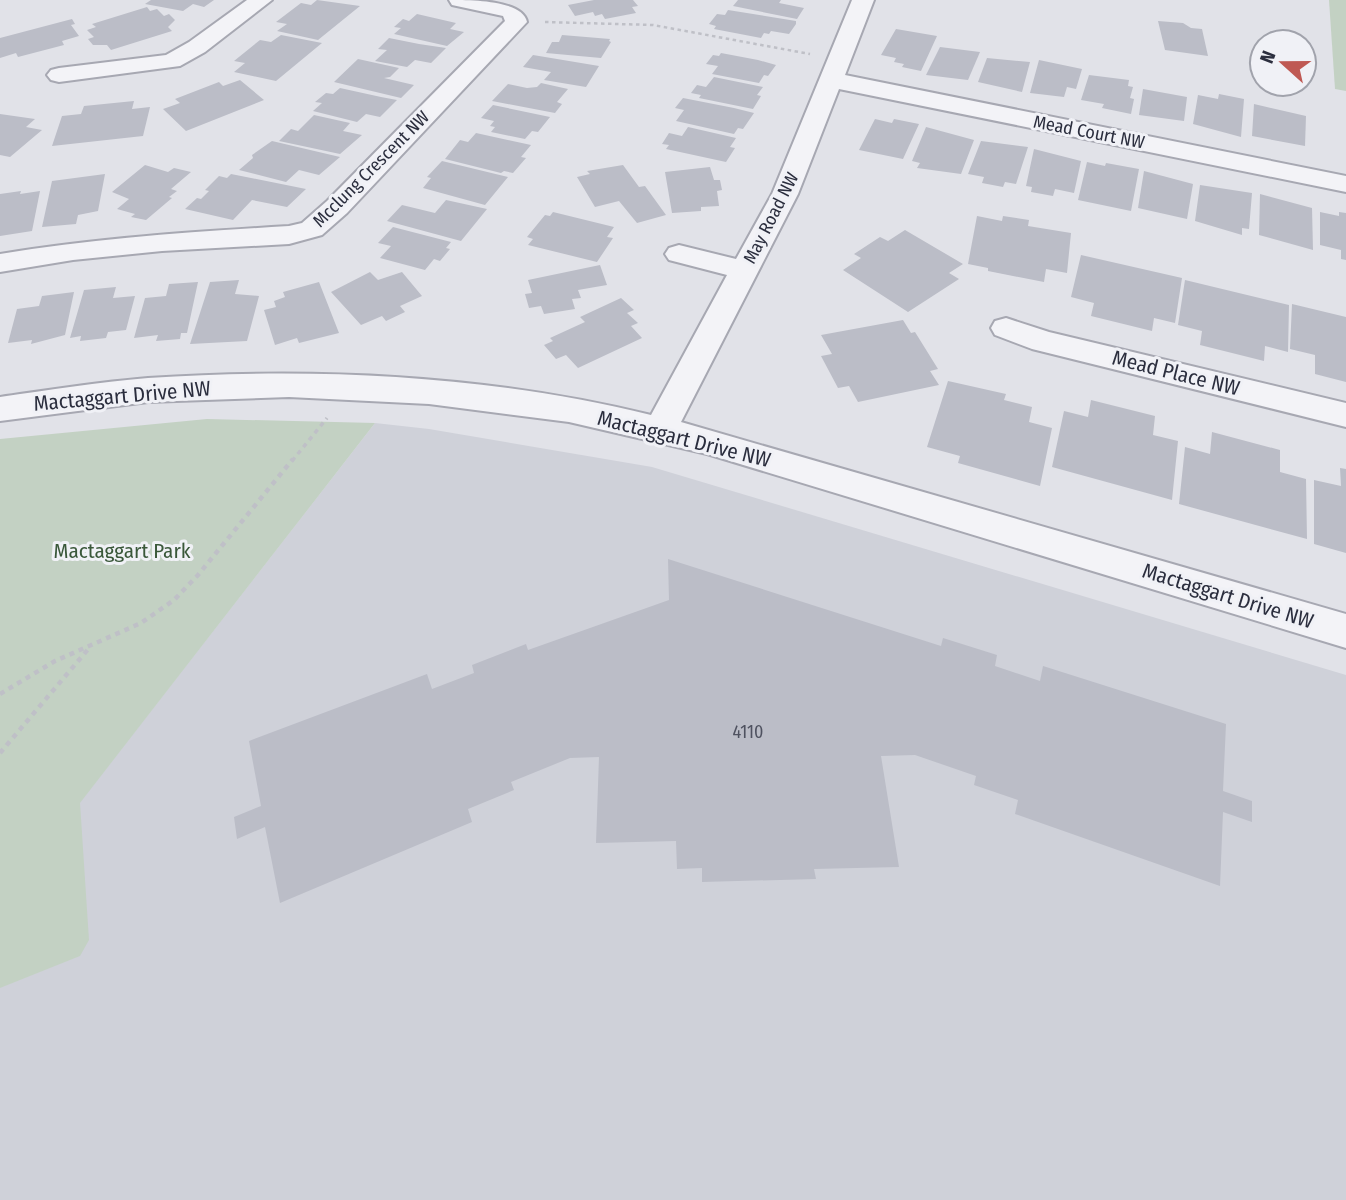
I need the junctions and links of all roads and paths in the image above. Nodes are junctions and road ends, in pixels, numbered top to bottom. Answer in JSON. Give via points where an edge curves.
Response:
{"nodes":[{"id":1,"x":261,"y":0,"type":"edge"},
{"id":2,"x":460,"y":0,"type":"edge"},
{"id":3,"x":856,"y":1,"type":"edge"},
{"id":4,"x":516,"y":22,"type":"junction"},
{"id":5,"x":835,"y":70,"type":"junction"},
{"id":6,"x":59,"y":75,"type":"dead end"},
{"id":7,"x":1346,"y":184,"type":"edge"},
{"id":8,"x":679,"y":254,"type":"dead end"},
{"id":9,"x":0,"y":263,"type":"edge"},
{"id":10,"x":744,"y":270,"type":"junction"},
{"id":11,"x":1006,"y":328,"type":"dead end"},
{"id":12,"x":0,"y":409,"type":"edge"},
{"id":13,"x":329,"y":415,"type":"dead end"},
{"id":14,"x":1346,"y":415,"type":"edge"},
{"id":15,"x":660,"y":429,"type":"junction"},
{"id":16,"x":1346,"y":631,"type":"edge"},
{"id":17,"x":92,"y":645,"type":"junction"},
{"id":18,"x":0,"y":694,"type":"edge"},
{"id":19,"x":0,"y":753,"type":"edge"}],
"edges":[{"from":1,"to":6,"type":"street","via":[[172,61]]},
{"from":2,"to":4,"type":"street","via":[[510,11]]},
{"from":3,"to":5,"type":"street","name":"May Road NW"},
{"from":4,"to":5,"type":"path","via":[[663,26]]},
{"from":4,"to":9,"type":"street","name":"Mcclung Crescent NW","via":[[312,229],[289,235],[73,251]]},
{"from":5,"to":7,"type":"street","name":"Mead Court NW"},
{"from":5,"to":10,"type":"street","name":"May Road NW","via":[[785,194]]},
{"from":8,"to":10,"type":"street"},
{"from":10,"to":15,"type":"street","name":"May Road NW"},
{"from":11,"to":14,"type":"street","name":"Mead Place NW"},
{"from":12,"to":15,"type":"street","name":"Mactaggart Drive NW","via":[[146,391],[306,386],[497,400]]},
{"from":13,"to":17,"type":"path","via":[[174,600],[141,623]]},
{"from":15,"to":16,"type":"street","name":"Mactaggart Drive NW"},
{"from":17,"to":18,"type":"path","via":[[26,676]]},
{"from":17,"to":19,"type":"path"}]}
